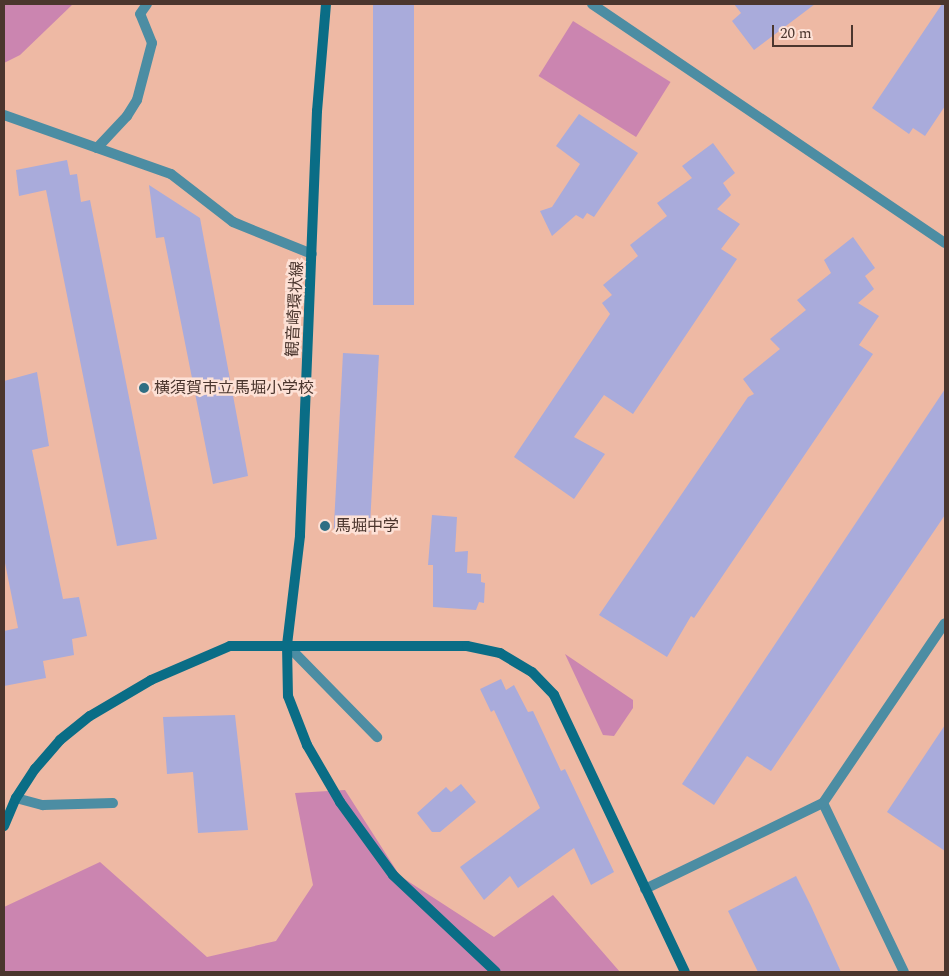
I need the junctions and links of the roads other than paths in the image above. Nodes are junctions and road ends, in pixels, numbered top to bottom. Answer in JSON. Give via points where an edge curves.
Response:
{"nodes":[{"id":1,"x":147,"y":4,"type":"edge"},
{"id":2,"x":326,"y":4,"type":"edge"},
{"id":3,"x":592,"y":4,"type":"edge"},
{"id":4,"x":4,"y":115,"type":"edge"},
{"id":5,"x":96,"y":148,"type":"junction"},
{"id":6,"x":945,"y":243,"type":"edge"},
{"id":7,"x":312,"y":254,"type":"junction"},
{"id":8,"x":945,"y":623,"type":"edge"},
{"id":9,"x":287,"y":645,"type":"junction"},
{"id":10,"x":377,"y":737,"type":"dead end"},
{"id":11,"x":16,"y":798,"type":"junction"},
{"id":12,"x":112,"y":803,"type":"dead end"},
{"id":13,"x":823,"y":803,"type":"junction"},
{"id":14,"x":4,"y":826,"type":"edge"},
{"id":15,"x":646,"y":889,"type":"junction"},
{"id":16,"x":496,"y":972,"type":"edge"},
{"id":17,"x":685,"y":972,"type":"edge"},
{"id":18,"x":904,"y":972,"type":"edge"}],
"edges":[{"from":1,"to":5,"type":"street","via":[[140,14],[152,43],[137,100],[127,116]]},
{"from":2,"to":7,"type":"main road","name":"観音崎環状線","via":[[317,111]]},
{"from":3,"to":6,"type":"street"},
{"from":4,"to":5,"type":"street"},
{"from":5,"to":7,"type":"street","via":[[170,174],[233,222]]},
{"from":7,"to":9,"type":"main road","name":"観音崎環状線","via":[[300,536]]},
{"from":8,"to":13,"type":"street"},
{"from":9,"to":10,"type":"street"},
{"from":9,"to":11,"type":"main road","via":[[230,646],[151,680],[90,716],[60,740]]},
{"from":9,"to":15,"type":"main road","via":[[467,646],[500,653],[532,672],[554,695]]},
{"from":9,"to":16,"type":"main road","name":"観音崎環状線","via":[[288,696],[307,745],[340,802],[393,875]]},
{"from":11,"to":12,"type":"street","via":[[43,805]]},
{"from":11,"to":14,"type":"main road"},
{"from":13,"to":15,"type":"street"},
{"from":13,"to":18,"type":"street"},
{"from":15,"to":17,"type":"main road"}]}
